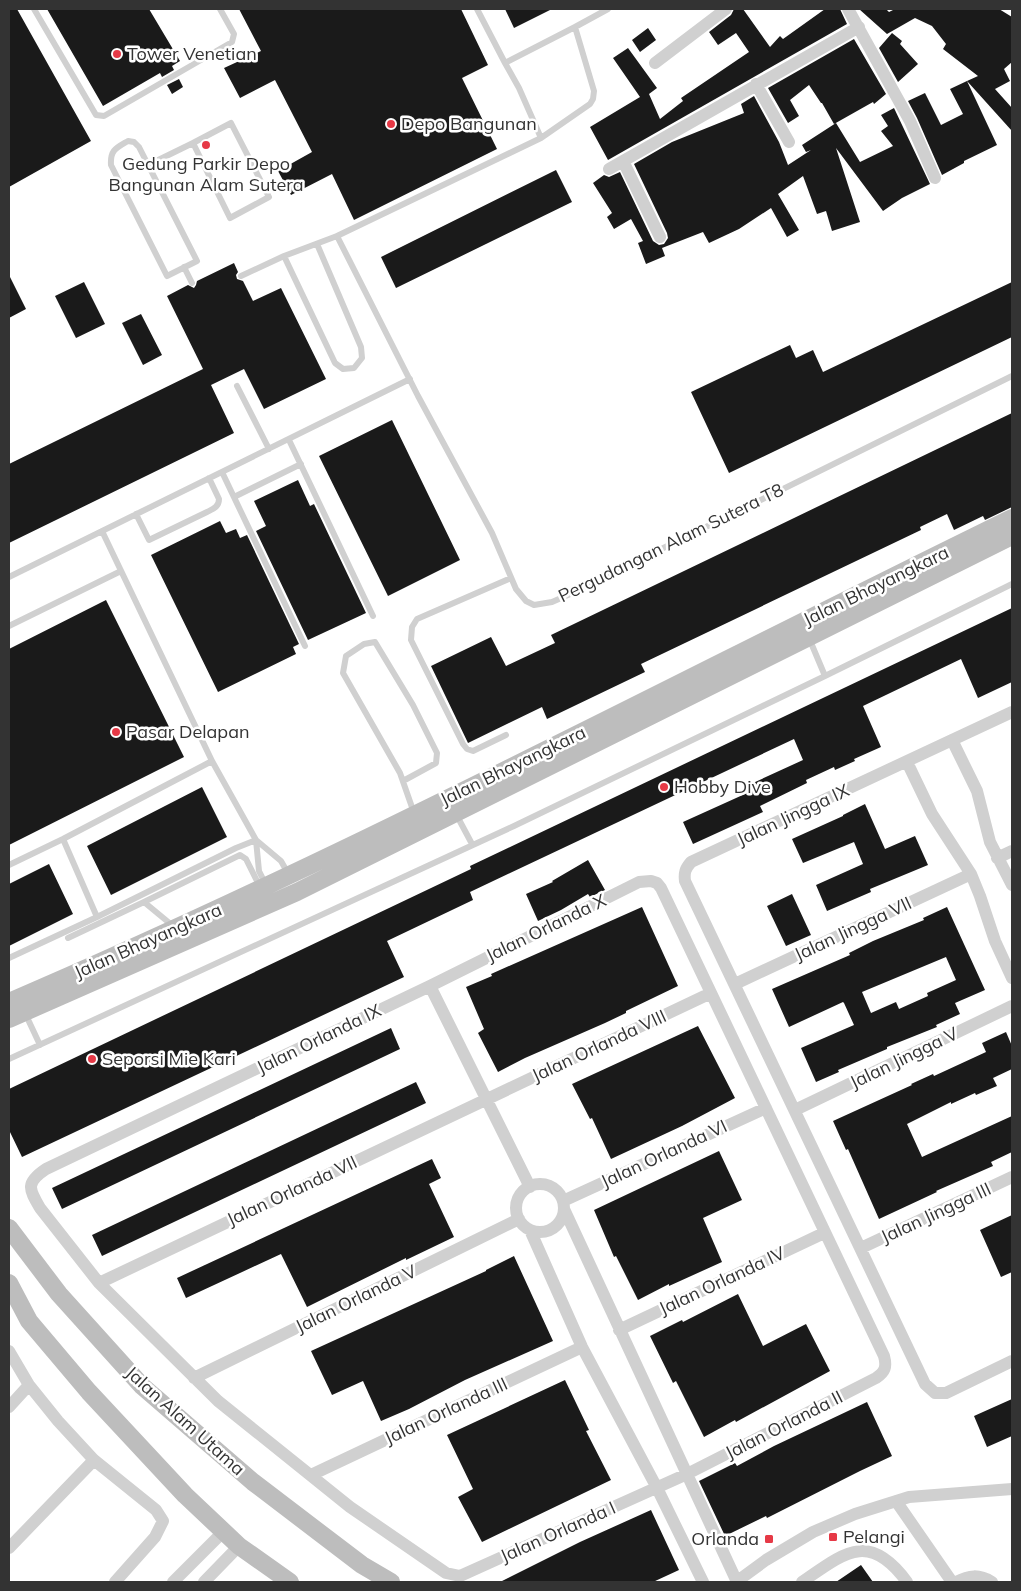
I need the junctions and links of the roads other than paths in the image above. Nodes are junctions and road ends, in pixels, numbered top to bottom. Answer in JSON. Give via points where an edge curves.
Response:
{"nodes":[{"id":1,"x":34,"y":9,"type":"edge"},
{"id":2,"x":220,"y":9,"type":"edge"},
{"id":3,"x":478,"y":9,"type":"edge"},
{"id":4,"x":608,"y":9,"type":"edge"},
{"id":5,"x":726,"y":9,"type":"edge"},
{"id":6,"x":848,"y":9,"type":"edge"},
{"id":7,"x":859,"y":27,"type":"junction"},
{"id":8,"x":575,"y":28,"type":"junction"},
{"id":9,"x":505,"y":63,"type":"junction"},
{"id":10,"x":655,"y":63,"type":"dead end"},
{"id":11,"x":756,"y":84,"type":"junction"},
{"id":12,"x":541,"y":138,"type":"junction"},
{"id":13,"x":789,"y":142,"type":"dead end"},
{"id":14,"x":193,"y":143,"type":"junction"},
{"id":15,"x":623,"y":161,"type":"junction"},
{"id":16,"x":148,"y":165,"type":"junction"},
{"id":17,"x":609,"y":169,"type":"dead end"},
{"id":18,"x":935,"y":178,"type":"dead end"},
{"id":19,"x":337,"y":236,"type":"junction"},
{"id":20,"x":660,"y":237,"type":"dead end"},
{"id":21,"x":317,"y":244,"type":"junction"},
{"id":22,"x":284,"y":256,"type":"junction"},
{"id":23,"x":184,"y":267,"type":"junction"},
{"id":24,"x":240,"y":276,"type":"dead end"},
{"id":25,"x":192,"y":283,"type":"dead end"},
{"id":26,"x":1012,"y":376,"type":"edge"},
{"id":27,"x":410,"y":379,"type":"junction"},
{"id":28,"x":237,"y":386,"type":"dead end"},
{"id":29,"x":289,"y":440,"type":"junction"},
{"id":30,"x":270,"y":449,"type":"junction"},
{"id":31,"x":301,"y":464,"type":"junction"},
{"id":32,"x":222,"y":472,"type":"junction"},
{"id":33,"x":209,"y":478,"type":"junction"},
{"id":34,"x":234,"y":497,"type":"junction"},
{"id":35,"x":136,"y":514,"type":"junction"},
{"id":36,"x":1012,"y":518,"type":"edge"},
{"id":37,"x":102,"y":531,"type":"junction"},
{"id":38,"x":1012,"y":536,"type":"edge"},
{"id":39,"x":121,"y":571,"type":"junction"},
{"id":40,"x":9,"y":577,"type":"edge"},
{"id":41,"x":511,"y":578,"type":"junction"},
{"id":42,"x":1012,"y":584,"type":"edge"},
{"id":43,"x":373,"y":616,"type":"dead end"},
{"id":44,"x":9,"y":626,"type":"edge"},
{"id":45,"x":808,"y":636,"type":"junction"},
{"id":46,"x":306,"y":646,"type":"dead end"},
{"id":47,"x":825,"y":676,"type":"junction"},
{"id":48,"x":1012,"y":712,"type":"edge"},
{"id":49,"x":506,"y":736,"type":"dead end"},
{"id":50,"x":952,"y":740,"type":"junction"},
{"id":51,"x":212,"y":761,"type":"junction"},
{"id":52,"x":907,"y":762,"type":"junction"},
{"id":53,"x":403,"y":781,"type":"junction"},
{"id":54,"x":456,"y":812,"type":"junction"},
{"id":55,"x":414,"y":814,"type":"junction"},
{"id":56,"x":63,"y":839,"type":"junction"},
{"id":57,"x":256,"y":840,"type":"junction"},
{"id":58,"x":472,"y":844,"type":"junction"},
{"id":59,"x":1012,"y":852,"type":"edge"},
{"id":60,"x":997,"y":858,"type":"junction"},
{"id":61,"x":9,"y":866,"type":"edge"},
{"id":62,"x":971,"y":874,"type":"junction"},
{"id":63,"x":289,"y":875,"type":"junction"},
{"id":64,"x":1012,"y":886,"type":"edge"},
{"id":65,"x":297,"y":892,"type":"junction"},
{"id":66,"x":267,"y":895,"type":"junction"},
{"id":67,"x":144,"y":902,"type":"junction"},
{"id":68,"x":97,"y":917,"type":"junction"},
{"id":69,"x":176,"y":929,"type":"junction"},
{"id":70,"x":68,"y":938,"type":"dead end"},
{"id":71,"x":9,"y":958,"type":"edge"},
{"id":72,"x":1012,"y":978,"type":"edge"},
{"id":73,"x":735,"y":984,"type":"junction"},
{"id":74,"x":430,"y":986,"type":"junction"},
{"id":75,"x":712,"y":993,"type":"junction"},
{"id":76,"x":9,"y":1002,"type":"edge"},
{"id":77,"x":1012,"y":1006,"type":"edge"},
{"id":78,"x":25,"y":1012,"type":"junction"},
{"id":79,"x":9,"y":1019,"type":"edge"},
{"id":80,"x":40,"y":1045,"type":"junction"},
{"id":81,"x":9,"y":1059,"type":"edge"},
{"id":82,"x":486,"y":1099,"type":"junction"},
{"id":83,"x":766,"y":1108,"type":"junction"},
{"id":84,"x":795,"y":1110,"type":"junction"},
{"id":85,"x":1012,"y":1177,"type":"edge"},
{"id":86,"x":530,"y":1187,"type":"junction"},
{"id":87,"x":564,"y":1205,"type":"junction"},
{"id":88,"x":519,"y":1219,"type":"junction"},
{"id":89,"x":9,"y":1228,"type":"edge"},
{"id":90,"x":530,"y":1230,"type":"junction"},
{"id":91,"x":824,"y":1232,"type":"junction"},
{"id":92,"x":861,"y":1248,"type":"junction"},
{"id":93,"x":99,"y":1283,"type":"junction"},
{"id":94,"x":9,"y":1284,"type":"edge"},
{"id":95,"x":619,"y":1330,"type":"junction"},
{"id":96,"x":582,"y":1347,"type":"junction"},
{"id":97,"x":9,"y":1351,"type":"edge"},
{"id":98,"x":1012,"y":1362,"type":"edge"},
{"id":99,"x":194,"y":1378,"type":"junction"},
{"id":100,"x":29,"y":1385,"type":"junction"},
{"id":101,"x":9,"y":1407,"type":"edge"},
{"id":102,"x":94,"y":1460,"type":"junction"},
{"id":103,"x":687,"y":1474,"type":"junction"},
{"id":104,"x":311,"y":1475,"type":"junction"},
{"id":105,"x":656,"y":1488,"type":"junction"},
{"id":106,"x":1012,"y":1488,"type":"edge"},
{"id":107,"x":896,"y":1501,"type":"junction"},
{"id":108,"x":223,"y":1532,"type":"junction"},
{"id":109,"x":239,"y":1546,"type":"junction"},
{"id":110,"x":9,"y":1548,"type":"edge"},
{"id":111,"x":120,"y":1581,"type":"edge"},
{"id":112,"x":172,"y":1582,"type":"edge"},
{"id":113,"x":204,"y":1582,"type":"edge"},
{"id":114,"x":290,"y":1582,"type":"edge"},
{"id":115,"x":391,"y":1582,"type":"edge"},
{"id":116,"x":703,"y":1582,"type":"edge"},
{"id":117,"x":736,"y":1582,"type":"edge"},
{"id":118,"x":802,"y":1582,"type":"edge"},
{"id":119,"x":908,"y":1582,"type":"edge"},
{"id":120,"x":952,"y":1582,"type":"edge"},
{"id":121,"x":956,"y":1582,"type":"edge"},
{"id":122,"x":992,"y":1582,"type":"edge"}],
"edges":[{"from":1,"to":2,"type":"lane","via":[[96,116],[104,116],[232,42],[234,34]]},
{"from":3,"to":9,"type":"lane"},
{"from":4,"to":8,"type":"lane"},
{"from":5,"to":10,"type":"street"},
{"from":6,"to":7,"type":"street"},
{"from":7,"to":11,"type":"street"},
{"from":7,"to":18,"type":"street","via":[[910,121]]},
{"from":8,"to":9,"type":"lane"},
{"from":8,"to":12,"type":"lane","via":[[594,99]]},
{"from":9,"to":12,"type":"lane"},
{"from":11,"to":13,"type":"street"},
{"from":11,"to":15,"type":"street"},
{"from":12,"to":19,"type":"lane"},
{"from":14,"to":14,"type":"lane","via":[[230,218],[269,197],[231,122]]},
{"from":14,"to":16,"type":"lane"},
{"from":15,"to":17,"type":"street"},
{"from":15,"to":20,"type":"street"},
{"from":16,"to":23,"type":"lane","via":[[197,261]]},
{"from":16,"to":23,"type":"lane","via":[[140,146],[134,142],[128,141],[110,156],[111,165],[167,276]]},
{"from":19,"to":21,"type":"lane"},
{"from":19,"to":27,"type":"lane","name":"Pergudangan Alam Sutera T8"},
{"from":21,"to":22,"type":"lane"},
{"from":21,"to":22,"type":"lane","via":[[362,347],[362,358],[354,368],[344,369],[335,363]]},
{"from":22,"to":24,"type":"lane"},
{"from":23,"to":25,"type":"lane"},
{"from":26,"to":41,"type":"lane","name":"Pergudangan Alam Sutera T8","via":[[552,602],[534,605],[516,589]]},
{"from":27,"to":29,"type":"lane"},
{"from":27,"to":41,"type":"lane","name":"Pergudangan Alam Sutera T8","via":[[492,533]]},
{"from":28,"to":30,"type":"lane"},
{"from":29,"to":30,"type":"lane"},
{"from":29,"to":31,"type":"lane"},
{"from":30,"to":32,"type":"lane"},
{"from":31,"to":34,"type":"lane"},
{"from":31,"to":43,"type":"lane"},
{"from":32,"to":33,"type":"lane"},
{"from":32,"to":34,"type":"lane"},
{"from":33,"to":35,"type":"lane"},
{"from":33,"to":35,"type":"lane","via":[[219,499],[216,508],[149,540]]},
{"from":34,"to":46,"type":"lane"},
{"from":35,"to":37,"type":"lane"},
{"from":36,"to":55,"type":"main road","name":"Jalan Bhayangkara"},
{"from":37,"to":39,"type":"lane"},
{"from":37,"to":40,"type":"lane"},
{"from":38,"to":45,"type":"main road","name":"Jalan Bhayangkara"},
{"from":39,"to":44,"type":"lane"},
{"from":39,"to":51,"type":"lane"},
{"from":41,"to":49,"type":"lane","via":[[417,619],[412,627],[411,640],[463,744],[473,751]]},
{"from":42,"to":47,"type":"lane"},
{"from":45,"to":47,"type":"lane"},
{"from":45,"to":54,"type":"main road","name":"Jalan Bhayangkara"},
{"from":47,"to":58,"type":"lane"},
{"from":48,"to":50,"type":"street","name":"Jalan Jingga IX"},
{"from":50,"to":52,"type":"street","name":"Jalan Jingga IX"},
{"from":50,"to":60,"type":"street","via":[[977,791]]},
{"from":51,"to":56,"type":"lane"},
{"from":51,"to":57,"type":"lane"},
{"from":52,"to":62,"type":"street","via":[[932,814]]},
{"from":52,"to":73,"type":"street","name":"Jalan Jingga IX","via":[[692,862],[686,868],[685,881]]},
{"from":53,"to":53,"type":"lane","via":[[343,673],[346,656],[364,644],[375,642],[413,705],[436,753],[436,762]]},
{"from":53,"to":55,"type":"lane"},
{"from":54,"to":58,"type":"lane"},
{"from":54,"to":65,"type":"main road","name":"Jalan Bhayangkara"},
{"from":55,"to":63,"type":"main road","name":"Jalan Bhayangkara"},
{"from":56,"to":61,"type":"lane"},
{"from":56,"to":68,"type":"lane"},
{"from":57,"to":63,"type":"lane","via":[[281,861]]},
{"from":57,"to":66,"type":"lane","via":[[259,871]]},
{"from":57,"to":68,"type":"lane"},
{"from":58,"to":80,"type":"lane"},
{"from":59,"to":60,"type":"street"},
{"from":60,"to":64,"type":"street"},
{"from":62,"to":72,"type":"street"},
{"from":62,"to":73,"type":"street","name":"Jalan Jingga VII"},
{"from":63,"to":65,"type":"lane"},
{"from":63,"to":66,"type":"main road","name":"Jalan Bhayangkara"},
{"from":65,"to":66,"type":"main road","name":"Jalan Bhayangkara"},
{"from":66,"to":67,"type":"lane","via":[[240,854]]},
{"from":66,"to":69,"type":"main road","name":"Jalan Bhayangkara"},
{"from":66,"to":78,"type":"main road","name":"Jalan Bhayangkara"},
{"from":67,"to":69,"type":"lane"},
{"from":67,"to":70,"type":"lane"},
{"from":68,"to":71,"type":"lane"},
{"from":69,"to":76,"type":"main road","name":"Jalan Bhayangkara"},
{"from":73,"to":84,"type":"street"},
{"from":74,"to":75,"type":"street","name":"Jalan Orlanda X","via":[[638,882],[651,881],[662,888]]},
{"from":74,"to":82,"type":"street"},
{"from":74,"to":93,"type":"street","name":"Jalan Orlanda IX","via":[[34,1177],[31,1185],[40,1208]]},
{"from":75,"to":82,"type":"street","name":"Jalan Orlanda VIII"},
{"from":75,"to":83,"type":"street"},
{"from":77,"to":84,"type":"street","name":"Jalan Jingga V"},
{"from":78,"to":79,"type":"main road","name":"Jalan Bhayangkara"},
{"from":78,"to":80,"type":"lane"},
{"from":80,"to":81,"type":"lane"},
{"from":82,"to":86,"type":"street"},
{"from":82,"to":93,"type":"street","name":"Jalan Orlanda VII"},
{"from":83,"to":87,"type":"street","name":"Jalan Orlanda VI"},
{"from":83,"to":91,"type":"street"},
{"from":84,"to":92,"type":"street"},
{"from":85,"to":92,"type":"street","name":"Jalan Jingga III"},
{"from":86,"to":87,"type":"street","via":[[538,1184],[553,1188],[560,1194]]},
{"from":86,"to":88,"type":"street","via":[[519,1198]]},
{"from":87,"to":90,"type":"street","via":[[563,1217],[552,1229]]},
{"from":87,"to":95,"type":"street"},
{"from":88,"to":90,"type":"street"},
{"from":88,"to":99,"type":"street","name":"Jalan Orlanda V"},
{"from":89,"to":115,"type":"main road","name":"Jalan Alam Utama","via":[[59,1294],[142,1386],[253,1482],[362,1565]]},
{"from":90,"to":96,"type":"street"},
{"from":91,"to":95,"type":"street","name":"Jalan Orlanda IV"},
{"from":91,"to":103,"type":"street","name":"Jalan Orlanda II","via":[[884,1356],[885,1370]]},
{"from":92,"to":98,"type":"street","via":[[925,1384],[935,1393],[946,1393]]},
{"from":93,"to":99,"type":"street"},
{"from":94,"to":108,"type":"main road","via":[[29,1320],[89,1392],[184,1495]]},
{"from":95,"to":103,"type":"street"},
{"from":96,"to":104,"type":"street","name":"Jalan Orlanda III"},
{"from":96,"to":105,"type":"street"},
{"from":97,"to":100,"type":"street"},
{"from":99,"to":104,"type":"street"},
{"from":100,"to":101,"type":"street"},
{"from":100,"to":102,"type":"street"},
{"from":102,"to":110,"type":"street"},
{"from":102,"to":111,"type":"street","via":[[156,1510],[163,1522],[156,1537]]},
{"from":103,"to":105,"type":"street","name":"Jalan Orlanda II"},
{"from":103,"to":117,"type":"street"},
{"from":104,"to":105,"type":"street","name":"Jalan Orlanda I","via":[[350,1507],[446,1573],[460,1576]]},
{"from":105,"to":116,"type":"street"},
{"from":106,"to":107,"type":"street","via":[[908,1497]]},
{"from":107,"to":117,"type":"street","via":[[854,1514],[813,1532]]},
{"from":107,"to":120,"type":"street"},
{"from":108,"to":109,"type":"main road"},
{"from":108,"to":112,"type":"street"},
{"from":109,"to":113,"type":"street"},
{"from":109,"to":114,"type":"main road"},
{"from":118,"to":119,"type":"street","via":[[839,1556],[854,1551],[869,1551],[885,1558]]},
{"from":121,"to":122,"type":"street","via":[[978,1575]]}]}
